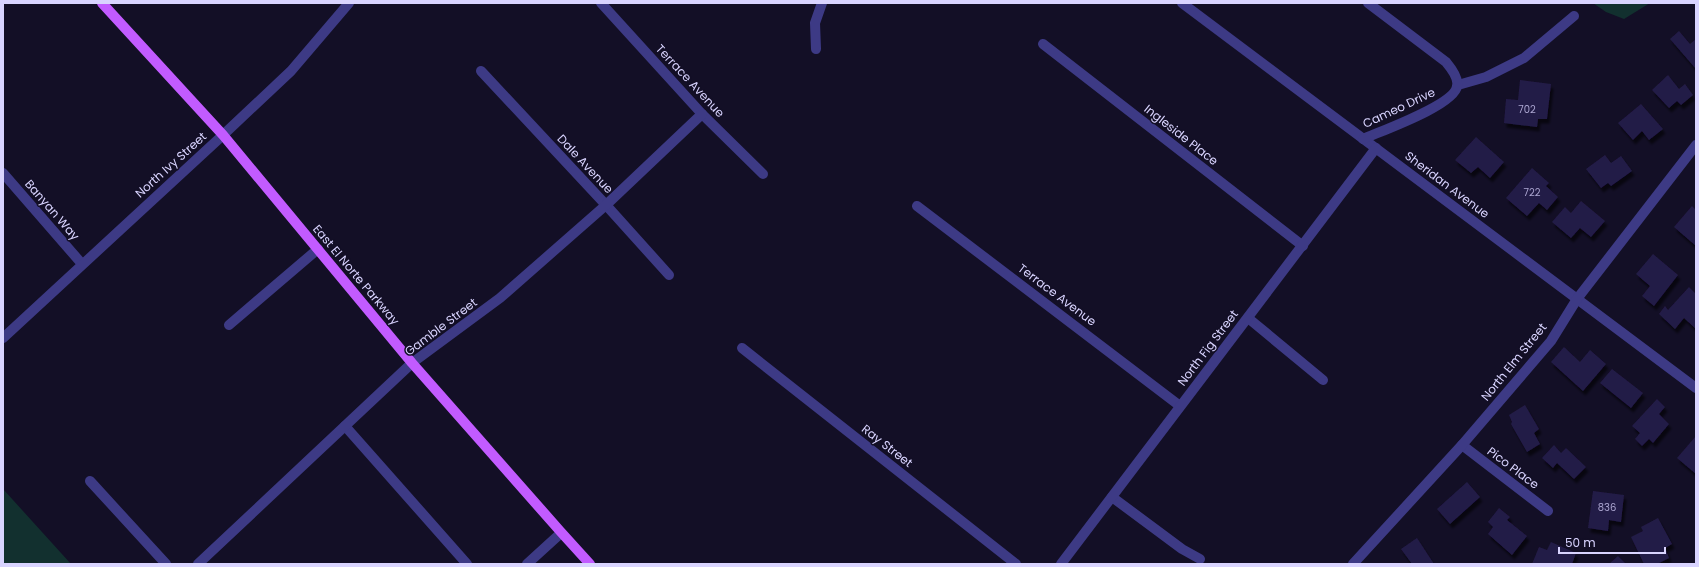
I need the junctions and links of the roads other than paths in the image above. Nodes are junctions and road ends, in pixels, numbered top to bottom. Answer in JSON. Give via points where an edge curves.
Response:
{"nodes":[{"id":1,"x":102,"y":3,"type":"edge"},
{"id":2,"x":349,"y":3,"type":"edge"},
{"id":3,"x":601,"y":3,"type":"edge"},
{"id":4,"x":822,"y":3,"type":"edge"},
{"id":5,"x":1182,"y":3,"type":"edge"},
{"id":6,"x":1368,"y":3,"type":"edge"},
{"id":7,"x":1574,"y":16,"type":"dead end"},
{"id":8,"x":1043,"y":44,"type":"dead end"},
{"id":9,"x":816,"y":49,"type":"dead end"},
{"id":10,"x":481,"y":71,"type":"dead end"},
{"id":11,"x":1458,"y":85,"type":"junction"},
{"id":12,"x":702,"y":114,"type":"junction"},
{"id":13,"x":223,"y":135,"type":"junction"},
{"id":14,"x":1363,"y":139,"type":"junction"},
{"id":15,"x":1376,"y":148,"type":"junction"},
{"id":16,"x":1695,"y":150,"type":"edge"},
{"id":17,"x":3,"y":174,"type":"edge"},
{"id":18,"x":763,"y":174,"type":"dead end"},
{"id":19,"x":606,"y":205,"type":"junction"},
{"id":20,"x":917,"y":206,"type":"dead end"},
{"id":21,"x":1303,"y":246,"type":"junction"},
{"id":22,"x":318,"y":249,"type":"junction"},
{"id":23,"x":82,"y":264,"type":"junction"},
{"id":24,"x":669,"y":275,"type":"dead end"},
{"id":25,"x":1577,"y":299,"type":"junction"},
{"id":26,"x":1248,"y":318,"type":"junction"},
{"id":27,"x":229,"y":325,"type":"dead end"},
{"id":28,"x":3,"y":338,"type":"edge"},
{"id":29,"x":742,"y":348,"type":"dead end"},
{"id":30,"x":412,"y":363,"type":"junction"},
{"id":31,"x":1323,"y":380,"type":"dead end"},
{"id":32,"x":1696,"y":388,"type":"edge"},
{"id":33,"x":1180,"y":406,"type":"junction"},
{"id":34,"x":345,"y":426,"type":"junction"},
{"id":35,"x":1462,"y":445,"type":"junction"},
{"id":36,"x":90,"y":481,"type":"dead end"},
{"id":37,"x":1112,"y":497,"type":"junction"},
{"id":38,"x":1548,"y":511,"type":"dead end"},
{"id":39,"x":561,"y":533,"type":"junction"},
{"id":40,"x":1200,"y":559,"type":"dead end"},
{"id":41,"x":166,"y":564,"type":"edge"},
{"id":42,"x":198,"y":564,"type":"edge"},
{"id":43,"x":467,"y":564,"type":"edge"},
{"id":44,"x":528,"y":564,"type":"edge"},
{"id":45,"x":590,"y":564,"type":"edge"},
{"id":46,"x":1016,"y":564,"type":"edge"},
{"id":47,"x":1061,"y":564,"type":"edge"},
{"id":48,"x":1353,"y":564,"type":"edge"}],
"edges":[{"from":1,"to":13,"type":"main road","name":"East El Norte Parkway"},
{"from":2,"to":13,"type":"street","name":"North Ivy Street","via":[[290,70]]},
{"from":3,"to":12,"type":"street","name":"Terrace Avenue"},
{"from":4,"to":9,"type":"street","via":[[815,23]]},
{"from":5,"to":14,"type":"street","name":"Sheridan Avenue"},
{"from":6,"to":11,"type":"street","via":[[1446,62],[1454,72]]},
{"from":7,"to":11,"type":"street","via":[[1524,58],[1486,77]]},
{"from":8,"to":21,"type":"street","name":"Ingleside Place"},
{"from":10,"to":19,"type":"street","name":"Dale Avenue"},
{"from":11,"to":14,"type":"street","name":"Cameo Drive","via":[[1455,94],[1437,107]]},
{"from":12,"to":18,"type":"street","name":"Terrace Avenue"},
{"from":12,"to":19,"type":"street","name":"Gamble Street"},
{"from":13,"to":22,"type":"main road","name":"East El Norte Parkway"},
{"from":13,"to":23,"type":"street","name":"North Ivy Street"},
{"from":14,"to":15,"type":"street","name":"Sheridan Avenue"},
{"from":15,"to":21,"type":"street","name":"North Fig Street"},
{"from":15,"to":25,"type":"street","name":"Sheridan Avenue"},
{"from":16,"to":25,"type":"street","name":"North Elm Street"},
{"from":17,"to":23,"type":"street","name":"Banyan Way"},
{"from":19,"to":24,"type":"street","name":"Dale Avenue"},
{"from":19,"to":30,"type":"street","name":"Gamble Street","via":[[500,298]]},
{"from":20,"to":33,"type":"street","name":"Terrace Avenue"},
{"from":21,"to":26,"type":"street","name":"North Fig Street"},
{"from":22,"to":27,"type":"street"},
{"from":22,"to":30,"type":"main road","name":"East El Norte Parkway"},
{"from":23,"to":28,"type":"street","name":"North Ivy Street"},
{"from":25,"to":32,"type":"street","name":"Sheridan Avenue"},
{"from":25,"to":35,"type":"street","name":"North Elm Street","via":[[1551,341]]},
{"from":26,"to":31,"type":"street"},
{"from":26,"to":33,"type":"street","name":"North Fig Street"},
{"from":29,"to":46,"type":"street","name":"Ray Street"},
{"from":30,"to":34,"type":"street","name":"Gamble Street"},
{"from":30,"to":39,"type":"main road","name":"East El Norte Parkway"},
{"from":33,"to":37,"type":"street","name":"North Fig Street"},
{"from":34,"to":42,"type":"street","name":"Gamble Street"},
{"from":34,"to":43,"type":"street"},
{"from":35,"to":38,"type":"street","name":"Pico Place"},
{"from":35,"to":48,"type":"street","name":"North Elm Street"},
{"from":36,"to":41,"type":"street"},
{"from":37,"to":40,"type":"street","via":[[1182,550]]},
{"from":37,"to":47,"type":"street","name":"North Fig Street"},
{"from":39,"to":44,"type":"street"},
{"from":39,"to":45,"type":"main road","name":"East El Norte Parkway"}]}
